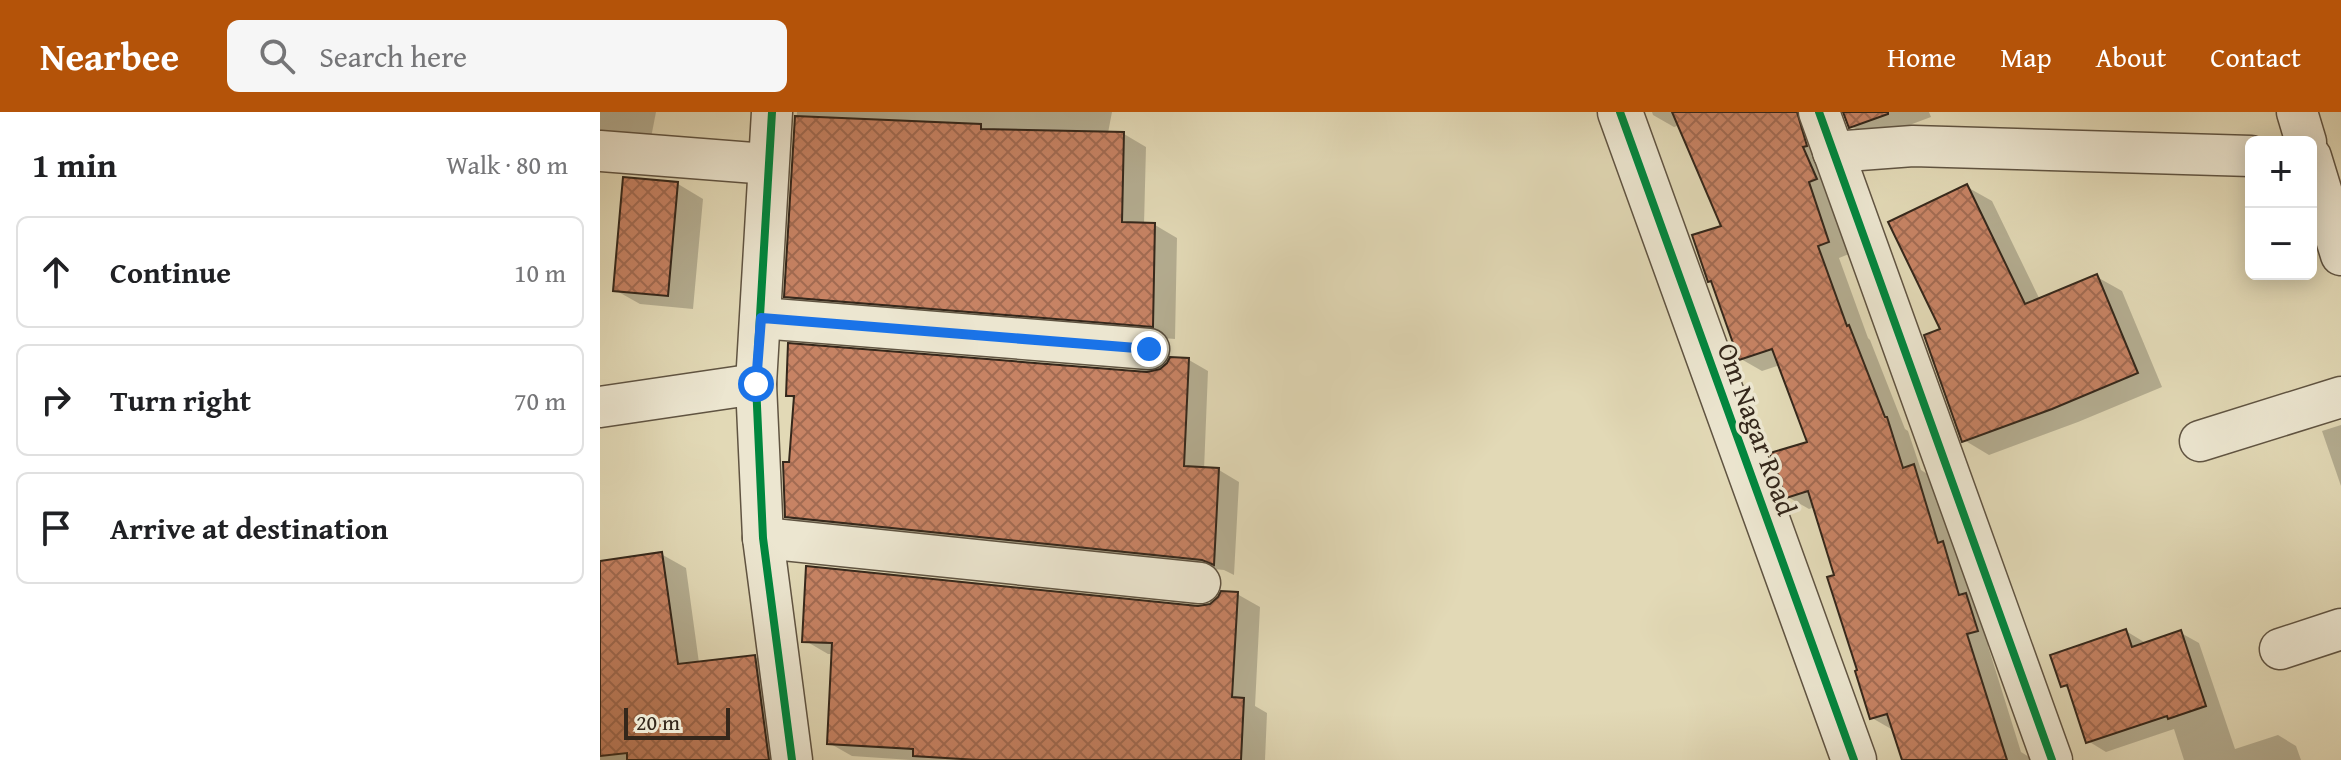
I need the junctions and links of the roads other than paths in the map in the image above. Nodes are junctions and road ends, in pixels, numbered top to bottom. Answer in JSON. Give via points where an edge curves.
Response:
{"nodes":[{"id":1,"x":772,"y":112,"type":"edge"},
{"id":2,"x":1620,"y":112,"type":"edge"},
{"id":3,"x":1819,"y":112,"type":"edge"},
{"id":4,"x":2297,"y":112,"type":"edge"},
{"id":5,"x":2304,"y":136,"type":"edge"},
{"id":6,"x":600,"y":151,"type":"edge"},
{"id":7,"x":1833,"y":152,"type":"junction"},
{"id":8,"x":2245,"y":156,"type":"edge"},
{"id":9,"x":768,"y":164,"type":"junction"},
{"id":10,"x":2317,"y":177,"type":"edge"},
{"id":11,"x":2341,"y":255,"type":"edge"},
{"id":12,"x":761,"y":318,"type":"junction"},
{"id":13,"x":1149,"y":349,"type":"dead end"},
{"id":14,"x":756,"y":384,"type":"junction"},
{"id":15,"x":2341,"y":397,"type":"edge"},
{"id":16,"x":600,"y":407,"type":"edge"},
{"id":17,"x":2200,"y":441,"type":"dead end"},
{"id":18,"x":763,"y":538,"type":"junction"},
{"id":19,"x":1200,"y":583,"type":"dead end"},
{"id":20,"x":2341,"y":629,"type":"edge"},
{"id":21,"x":2280,"y":649,"type":"dead end"},
{"id":22,"x":792,"y":760,"type":"edge"},
{"id":23,"x":1854,"y":760,"type":"edge"},
{"id":24,"x":2052,"y":760,"type":"edge"}],
"edges":[{"from":1,"to":9,"type":"street"},
{"from":2,"to":23,"type":"street","name":"Om Nagar Road"},
{"from":3,"to":7,"type":"street"},
{"from":4,"to":5,"type":"street"},
{"from":6,"to":9,"type":"street"},
{"from":7,"to":8,"type":"street","via":[[1913,146]]},
{"from":7,"to":24,"type":"street"},
{"from":9,"to":12,"type":"street"},
{"from":10,"to":11,"type":"street"},
{"from":12,"to":13,"type":"street"},
{"from":12,"to":14,"type":"street"},
{"from":14,"to":16,"type":"street"},
{"from":14,"to":18,"type":"street"},
{"from":15,"to":17,"type":"street"},
{"from":18,"to":19,"type":"street"},
{"from":18,"to":22,"type":"street"},
{"from":20,"to":21,"type":"street"}]}
